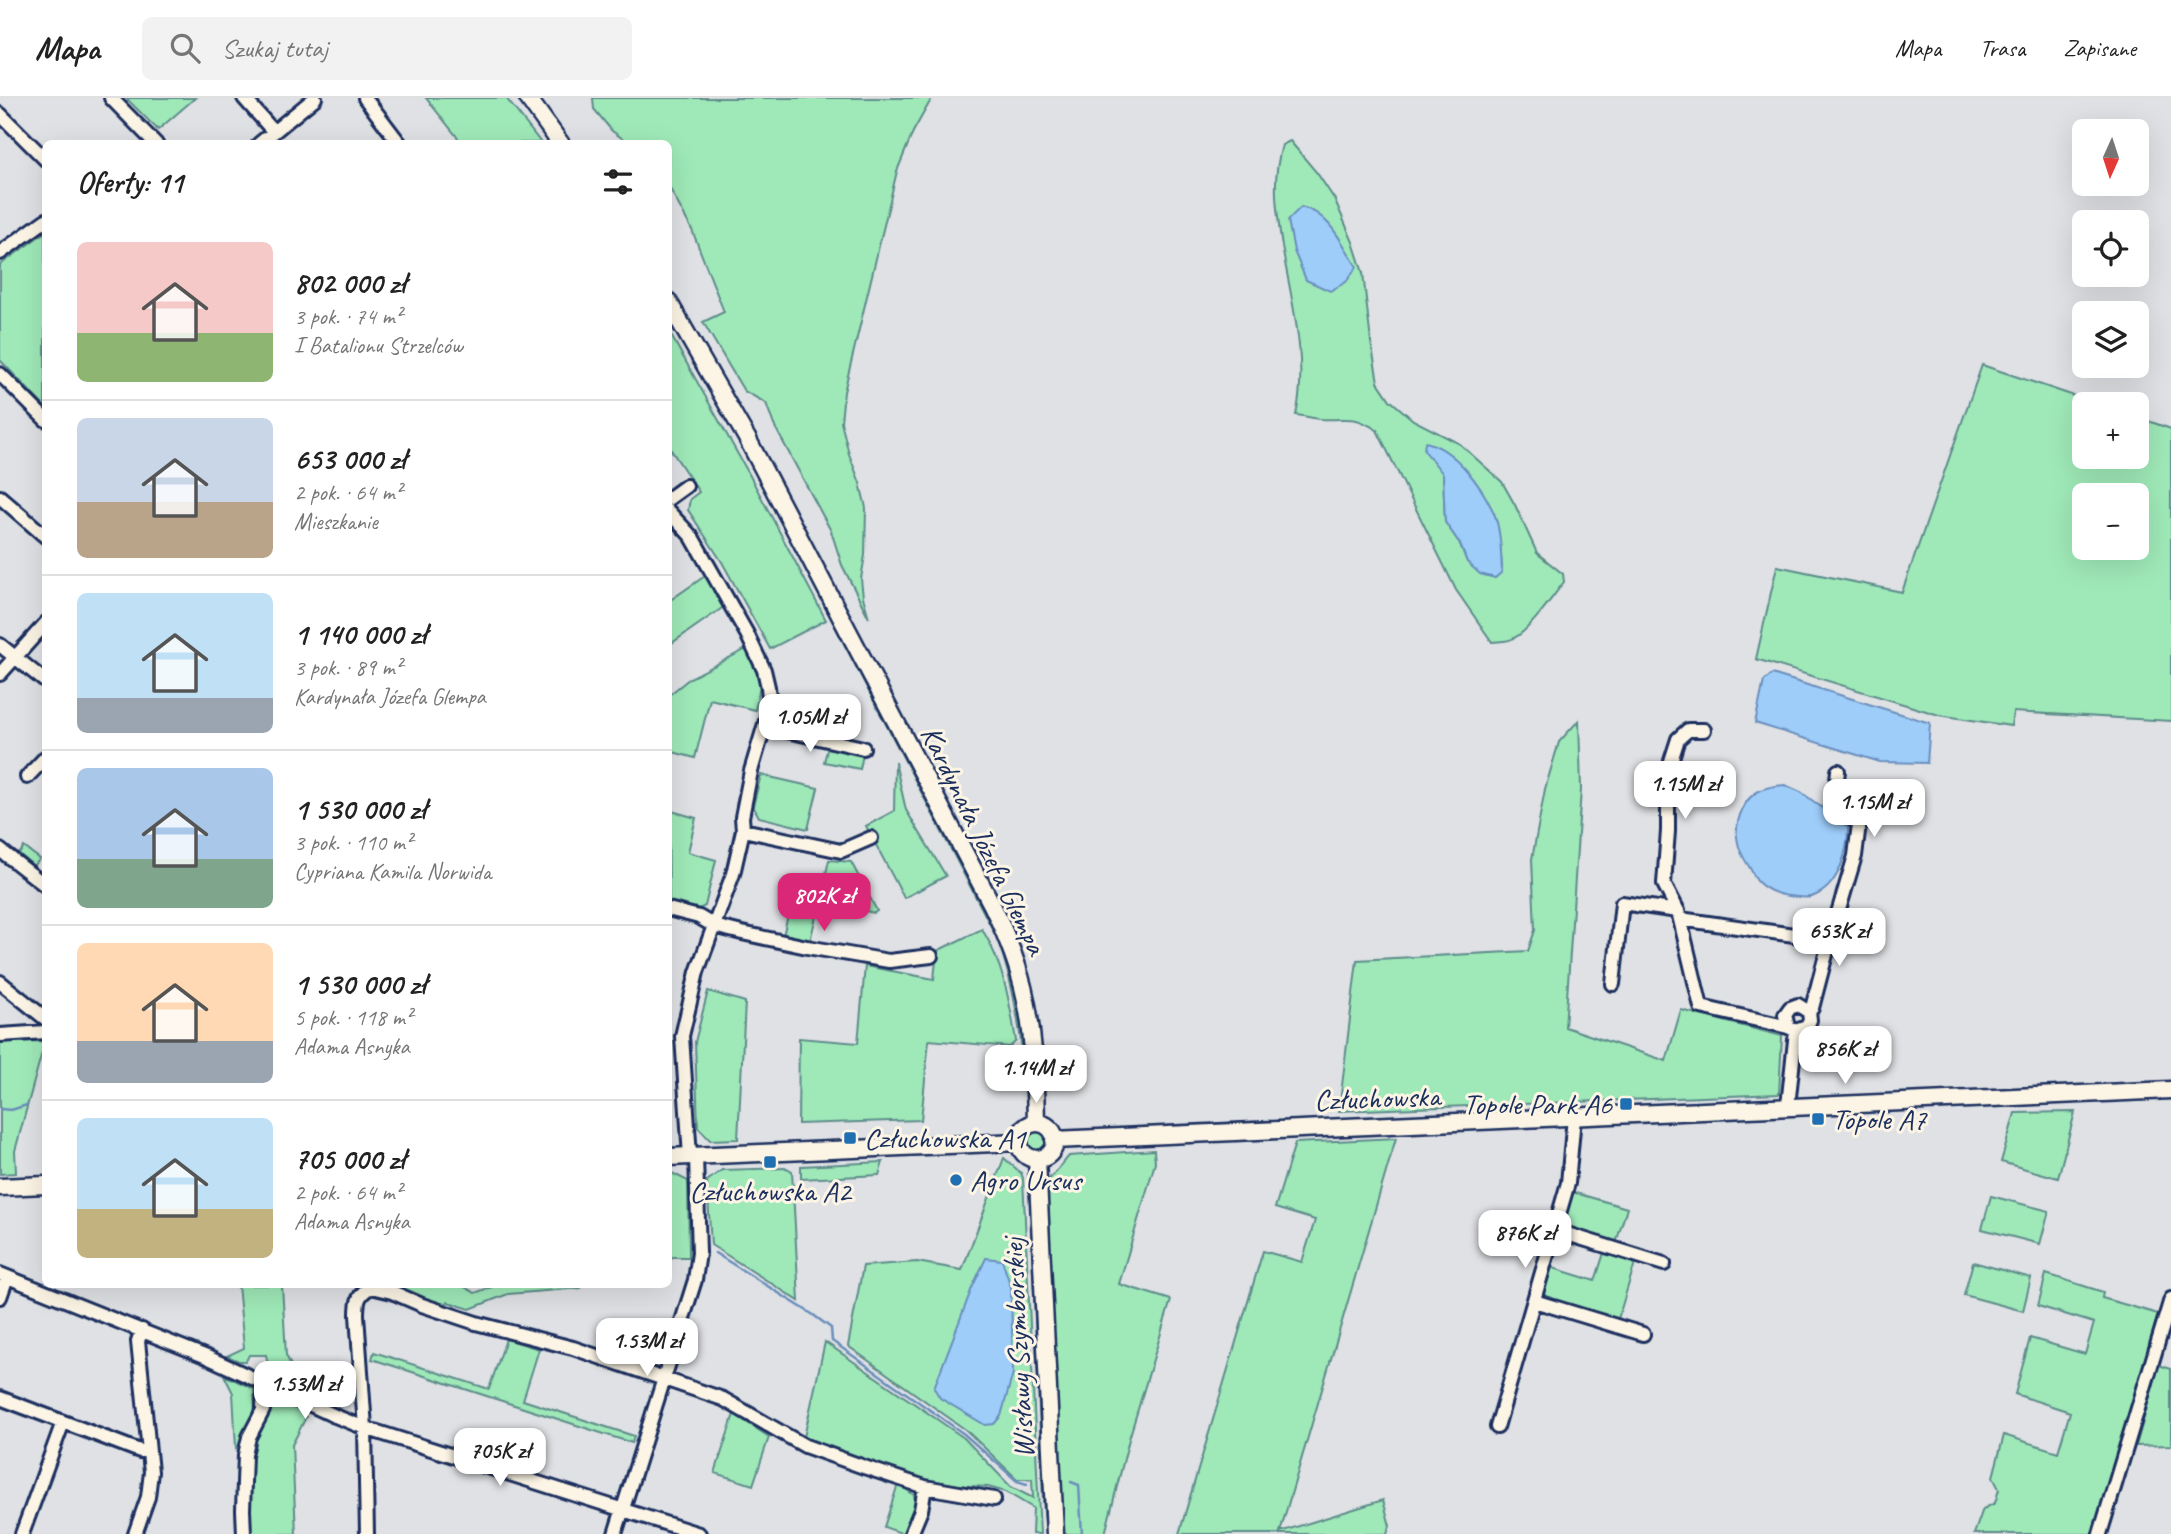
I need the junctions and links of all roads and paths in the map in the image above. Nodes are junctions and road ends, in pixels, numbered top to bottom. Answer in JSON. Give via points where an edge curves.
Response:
{"nodes":[{"id":1,"x":111,"y":98,"type":"edge"},
{"id":2,"x":244,"y":98,"type":"edge"},
{"id":3,"x":314,"y":98,"type":"edge"},
{"id":4,"x":365,"y":98,"type":"edge"},
{"id":5,"x":528,"y":98,"type":"edge"},
{"id":6,"x":0,"y":114,"type":"edge"},
{"id":7,"x":274,"y":132,"type":"junction"},
{"id":8,"x":152,"y":140,"type":"edge"},
{"id":9,"x":264,"y":140,"type":"edge"},
{"id":10,"x":397,"y":140,"type":"edge"},
{"id":11,"x":558,"y":140,"type":"edge"},
{"id":12,"x":42,"y":156,"type":"edge"},
{"id":13,"x":42,"y":223,"type":"edge"},
{"id":14,"x":0,"y":253,"type":"edge"},
{"id":15,"x":672,"y":308,"type":"edge"},
{"id":16,"x":0,"y":374,"type":"edge"},
{"id":17,"x":42,"y":416,"type":"edge"},
{"id":18,"x":686,"y":486,"type":"dead end"},
{"id":19,"x":672,"y":496,"type":"edge"},
{"id":20,"x":0,"y":498,"type":"edge"},
{"id":21,"x":672,"y":515,"type":"edge"},
{"id":22,"x":42,"y":534,"type":"edge"},
{"id":23,"x":42,"y":627,"type":"edge"},
{"id":24,"x":0,"y":645,"type":"edge"},
{"id":25,"x":15,"y":656,"type":"junction"},
{"id":26,"x":0,"y":674,"type":"edge"},
{"id":27,"x":42,"y":679,"type":"edge"},
{"id":28,"x":765,"y":726,"type":"junction"},
{"id":29,"x":1704,"y":730,"type":"dead end"},
{"id":30,"x":863,"y":748,"type":"dead end"},
{"id":31,"x":42,"y":761,"type":"edge"},
{"id":32,"x":1838,"y":771,"type":"dead end"},
{"id":33,"x":27,"y":778,"type":"dead end"},
{"id":34,"x":743,"y":830,"type":"junction"},
{"id":35,"x":871,"y":838,"type":"dead end"},
{"id":36,"x":0,"y":850,"type":"edge"},
{"id":37,"x":42,"y":883,"type":"edge"},
{"id":38,"x":672,"y":910,"type":"edge"},
{"id":39,"x":1679,"y":915,"type":"junction"},
{"id":40,"x":714,"y":926,"type":"junction"},
{"id":41,"x":1830,"y":940,"type":"junction"},
{"id":42,"x":931,"y":957,"type":"dead end"},
{"id":43,"x":0,"y":982,"type":"edge"},
{"id":44,"x":1613,"y":984,"type":"dead end"},
{"id":45,"x":1809,"y":1012,"type":"junction"},
{"id":46,"x":42,"y":1016,"type":"edge"},
{"id":47,"x":1792,"y":1029,"type":"junction"},
{"id":48,"x":42,"y":1032,"type":"edge"},
{"id":49,"x":0,"y":1035,"type":"edge"},
{"id":50,"x":2171,"y":1090,"type":"edge"},
{"id":51,"x":1788,"y":1107,"type":"junction"},
{"id":52,"x":1574,"y":1117,"type":"junction"},
{"id":53,"x":1036,"y":1123,"type":"junction"},
{"id":54,"x":1054,"y":1140,"type":"junction"},
{"id":55,"x":1019,"y":1142,"type":"junction"},
{"id":56,"x":672,"y":1157,"type":"edge"},
{"id":57,"x":693,"y":1157,"type":"junction"},
{"id":58,"x":1037,"y":1159,"type":"junction"},
{"id":59,"x":42,"y":1185,"type":"edge"},
{"id":60,"x":0,"y":1187,"type":"edge"},
{"id":61,"x":1554,"y":1230,"type":"junction"},
{"id":62,"x":1664,"y":1264,"type":"dead end"},
{"id":63,"x":4,"y":1276,"type":"edge"},
{"id":64,"x":0,"y":1297,"type":"edge"},
{"id":65,"x":2171,"y":1299,"type":"edge"},
{"id":66,"x":1534,"y":1301,"type":"junction"},
{"id":67,"x":142,"y":1330,"type":"junction"},
{"id":68,"x":1643,"y":1334,"type":"dead end"},
{"id":69,"x":664,"y":1379,"type":"junction"},
{"id":70,"x":264,"y":1384,"type":"junction"},
{"id":71,"x":0,"y":1398,"type":"edge"},
{"id":72,"x":63,"y":1422,"type":"junction"},
{"id":73,"x":1497,"y":1427,"type":"dead end"},
{"id":74,"x":365,"y":1428,"type":"junction"},
{"id":75,"x":149,"y":1451,"type":"junction"},
{"id":76,"x":925,"y":1487,"type":"junction"},
{"id":77,"x":995,"y":1499,"type":"dead end"},
{"id":78,"x":622,"y":1509,"type":"junction"},
{"id":79,"x":22,"y":1534,"type":"edge"},
{"id":80,"x":135,"y":1534,"type":"edge"},
{"id":81,"x":244,"y":1534,"type":"edge"},
{"id":82,"x":367,"y":1534,"type":"edge"},
{"id":83,"x":615,"y":1534,"type":"edge"},
{"id":84,"x":699,"y":1534,"type":"edge"},
{"id":85,"x":911,"y":1534,"type":"edge"},
{"id":86,"x":1055,"y":1534,"type":"edge"},
{"id":87,"x":2100,"y":1534,"type":"edge"}],
"edges":[{"from":1,"to":8,"type":"street"},
{"from":2,"to":7,"type":"street"},
{"from":3,"to":7,"type":"street"},
{"from":4,"to":10,"type":"street"},
{"from":5,"to":11,"type":"main road"},
{"from":6,"to":12,"type":"street"},
{"from":7,"to":9,"type":"street"},
{"from":13,"to":14,"type":"street"},
{"from":15,"to":53,"type":"main road","name":"Kardynała Józefa Glempa","via":[[748,440],[1002,927],[1026,1002]]},
{"from":16,"to":17,"type":"street"},
{"from":18,"to":19,"type":"street"},
{"from":20,"to":22,"type":"street"},
{"from":21,"to":28,"type":"street","via":[[692,537],[764,670],[769,707]]},
{"from":23,"to":25,"type":"street"},
{"from":24,"to":25,"type":"street"},
{"from":25,"to":26,"type":"street"},
{"from":25,"to":27,"type":"street"},
{"from":28,"to":30,"type":"street"},
{"from":28,"to":34,"type":"street","via":[[751,771]]},
{"from":29,"to":39,"type":"street","via":[[1688,730],[1678,739],[1671,761],[1664,884]]},
{"from":31,"to":33,"type":"street"},
{"from":32,"to":41,"type":"street","via":[[1834,803],[1859,824],[1855,856]]},
{"from":34,"to":35,"type":"street","via":[[841,851]]},
{"from":34,"to":40,"type":"street"},
{"from":36,"to":37,"type":"street"},
{"from":38,"to":40,"type":"street"},
{"from":39,"to":41,"type":"street"},
{"from":39,"to":44,"type":"street","via":[[1622,903]]},
{"from":39,"to":47,"type":"street","via":[[1701,1007]]},
{"from":40,"to":42,"type":"street","via":[[890,961]]},
{"from":40,"to":57,"type":"street","via":[[682,1036]]},
{"from":41,"to":45,"type":"street"},
{"from":43,"to":46,"type":"street"},
{"from":45,"to":47,"type":"street","via":[[1807,1027]]},
{"from":45,"to":47,"type":"street","via":[[1802,1006],[1790,1008],[1785,1015]]},
{"from":47,"to":51,"type":"street"},
{"from":48,"to":49,"type":"street"},
{"from":50,"to":51,"type":"main road","name":"Człuchowska"},
{"from":51,"to":52,"type":"main road","name":"Człuchowska"},
{"from":52,"to":54,"type":"main road","name":"Człuchowska"},
{"from":52,"to":61,"type":"street","via":[[1569,1183]]},
{"from":53,"to":54,"type":"main road","via":[[1049,1129]]},
{"from":53,"to":55,"type":"main road","via":[[1024,1129]]},
{"from":54,"to":58,"type":"main road","via":[[1048,1154]]},
{"from":55,"to":57,"type":"main road"},
{"from":55,"to":58,"type":"main road","via":[[1026,1155]]},
{"from":56,"to":57,"type":"main road"},
{"from":57,"to":69,"type":"street","via":[[699,1253]]},
{"from":58,"to":86,"type":"main road","name":"Wisławy Szymborskiej"},
{"from":59,"to":60,"type":"main road"},
{"from":61,"to":62,"type":"street"},
{"from":61,"to":66,"type":"street"},
{"from":63,"to":64,"type":"street"},
{"from":63,"to":67,"type":"street"},
{"from":65,"to":87,"type":"street"},
{"from":66,"to":68,"type":"street"},
{"from":66,"to":73,"type":"street"},
{"from":67,"to":70,"type":"street"},
{"from":67,"to":75,"type":"street","via":[[138,1340]]},
{"from":69,"to":74,"type":"street","via":[[573,1348],[476,1323],[378,1288],[366,1290],[358,1298]]},
{"from":69,"to":76,"type":"street","via":[[723,1399],[805,1446]]},
{"from":69,"to":78,"type":"street"},
{"from":70,"to":74,"type":"street"},
{"from":70,"to":81,"type":"street","via":[[263,1410],[245,1455]]},
{"from":71,"to":72,"type":"street"},
{"from":72,"to":75,"type":"street"},
{"from":72,"to":79,"type":"street"},
{"from":74,"to":78,"type":"street"},
{"from":74,"to":82,"type":"street"},
{"from":75,"to":80,"type":"street","via":[[150,1485]]},
{"from":76,"to":77,"type":"street"},
{"from":76,"to":85,"type":"street"},
{"from":78,"to":83,"type":"street"},
{"from":78,"to":84,"type":"street"}]}
